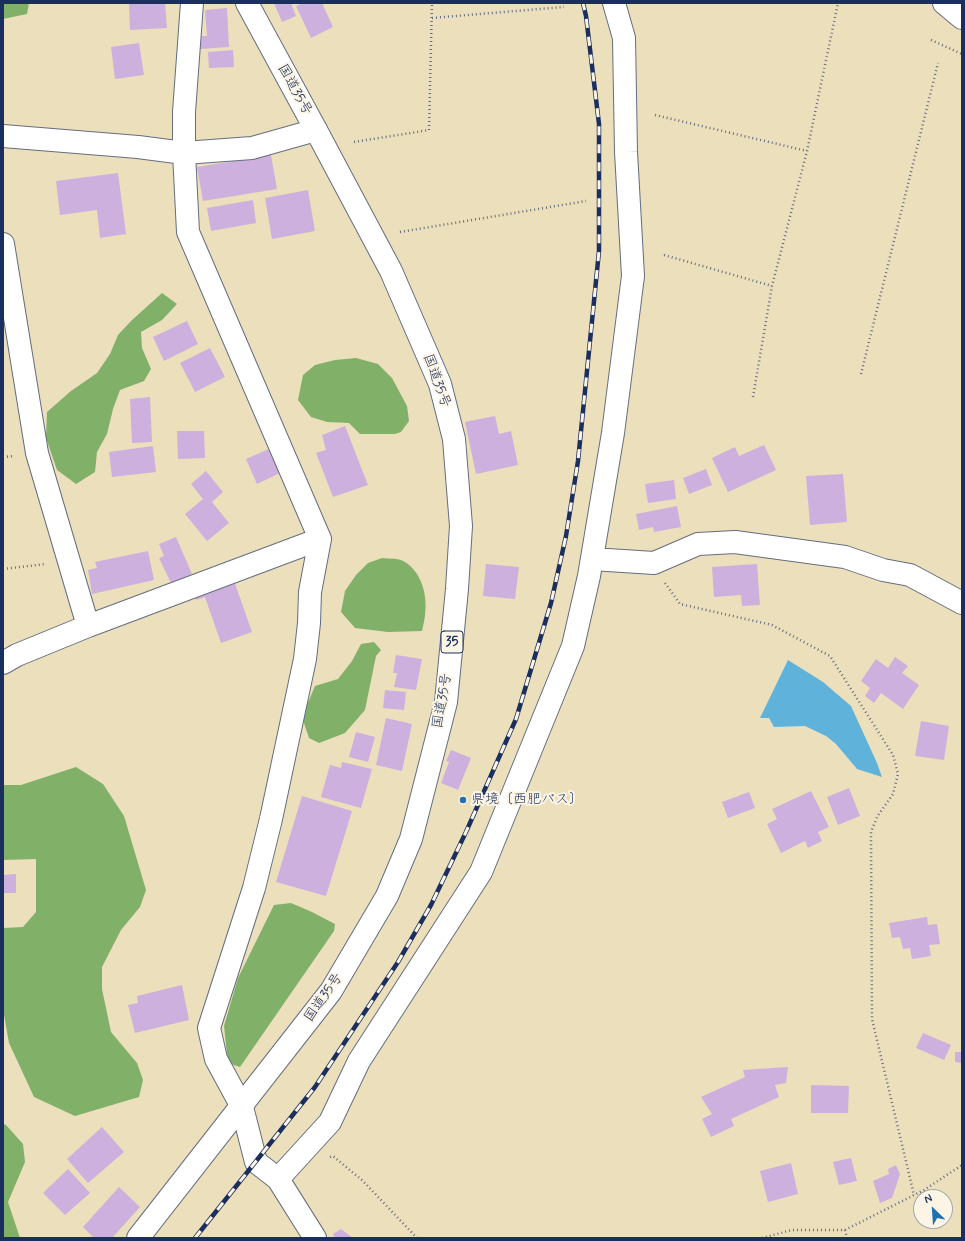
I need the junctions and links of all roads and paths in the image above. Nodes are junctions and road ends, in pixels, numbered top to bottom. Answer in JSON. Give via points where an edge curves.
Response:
{"nodes":[{"id":1,"x":192,"y":3,"type":"edge"},
{"id":2,"x":247,"y":3,"type":"edge"},
{"id":3,"x":432,"y":3,"type":"edge"},
{"id":4,"x":614,"y":3,"type":"edge"},
{"id":5,"x":838,"y":3,"type":"edge"},
{"id":6,"x":944,"y":3,"type":"edge"},
{"id":7,"x":564,"y":8,"type":"dead end"},
{"id":8,"x":432,"y":18,"type":"junction"},
{"id":9,"x":962,"y":18,"type":"edge"},
{"id":10,"x":930,"y":40,"type":"dead end"},
{"id":11,"x":962,"y":54,"type":"edge"},
{"id":12,"x":938,"y":63,"type":"dead end"},
{"id":13,"x":655,"y":115,"type":"dead end"},
{"id":14,"x":316,"y":130,"type":"junction"},
{"id":15,"x":3,"y":136,"type":"edge"},
{"id":16,"x":354,"y":142,"type":"dead end"},
{"id":17,"x":807,"y":150,"type":"junction"},
{"id":18,"x":184,"y":153,"type":"junction"},
{"id":19,"x":586,"y":201,"type":"dead end"},
{"id":20,"x":400,"y":232,"type":"dead end"},
{"id":21,"x":3,"y":244,"type":"edge"},
{"id":22,"x":664,"y":255,"type":"dead end"},
{"id":23,"x":772,"y":286,"type":"junction"},
{"id":24,"x":861,"y":374,"type":"dead end"},
{"id":25,"x":753,"y":397,"type":"dead end"},
{"id":26,"x":320,"y":539,"type":"junction"},
{"id":27,"x":592,"y":558,"type":"junction"},
{"id":28,"x":654,"y":563,"type":"junction"},
{"id":29,"x":48,"y":564,"type":"dead end"},
{"id":30,"x":3,"y":569,"type":"edge"},
{"id":31,"x":962,"y":603,"type":"edge"},
{"id":32,"x":88,"y":626,"type":"junction"},
{"id":33,"x":3,"y":663,"type":"edge"},
{"id":34,"x":242,"y":1106,"type":"junction"},
{"id":35,"x":295,"y":1160,"type":"junction"},
{"id":36,"x":962,"y":1165,"type":"edge"},
{"id":37,"x":278,"y":1179,"type":"junction"},
{"id":38,"x":926,"y":1189,"type":"edge"},
{"id":39,"x":913,"y":1191,"type":"edge"},
{"id":40,"x":913,"y":1196,"type":"edge"},
{"id":41,"x":845,"y":1230,"type":"junction"},
{"id":42,"x":138,"y":1238,"type":"edge"},
{"id":43,"x":315,"y":1238,"type":"edge"},
{"id":44,"x":418,"y":1238,"type":"edge"},
{"id":45,"x":762,"y":1238,"type":"edge"},
{"id":46,"x":847,"y":1238,"type":"edge"}],
"edges":[{"from":1,"to":18,"type":"main road","via":[[184,112]]},
{"from":2,"to":14,"type":"main road","name":"国道35号","number":"35"},
{"from":3,"to":8,"type":"path"},
{"from":4,"to":27,"type":"main road","via":[[624,38],[626,152],[633,276],[613,433]]},
{"from":5,"to":17,"type":"path"},
{"from":6,"to":9,"type":"main road"},
{"from":7,"to":8,"type":"path"},
{"from":8,"to":16,"type":"path","via":[[429,130]]},
{"from":10,"to":11,"type":"path"},
{"from":12,"to":24,"type":"path"},
{"from":13,"to":17,"type":"path"},
{"from":14,"to":18,"type":"main road","via":[[252,148]]},
{"from":14,"to":34,"type":"main road","name":"国道35号","number":"35","via":[[390,271],[440,384],[454,439],[461,526],[457,589],[446,702],[411,840],[387,896],[331,991]]},
{"from":15,"to":18,"type":"main road"},
{"from":17,"to":23,"type":"path"},
{"from":18,"to":26,"type":"main road","via":[[188,232]]},
{"from":19,"to":20,"type":"path"},
{"from":21,"to":32,"type":"main road","via":[[37,453]]},
{"from":22,"to":23,"type":"path"},
{"from":23,"to":25,"type":"path"},
{"from":26,"to":32,"type":"main road"},
{"from":26,"to":34,"type":"main road","via":[[310,592],[305,659],[271,819],[254,888],[209,1028],[216,1059]]},
{"from":27,"to":28,"type":"main road"},
{"from":27,"to":35,"type":"main road","via":[[573,646],[481,872],[359,1061],[330,1122]]},
{"from":28,"to":31,"type":"main road","via":[[698,544],[735,542],[845,557],[910,576]]},
{"from":28,"to":39,"type":"path","via":[[680,604],[772,625],[830,656],[893,755],[898,774],[893,794],[877,817],[871,832],[872,1020]]},
{"from":29,"to":30,"type":"path"},
{"from":32,"to":33,"type":"main road"},
{"from":34,"to":37,"type":"main road","via":[[256,1162]]},
{"from":34,"to":42,"type":"main road","name":"国道35号","number":"35"},
{"from":35,"to":37,"type":"main road"},
{"from":35,"to":44,"type":"path","via":[[333,1156],[363,1181]]},
{"from":36,"to":38,"type":"path"},
{"from":37,"to":43,"type":"main road"},
{"from":40,"to":41,"type":"path"},
{"from":41,"to":45,"type":"path","via":[[792,1230]]},
{"from":41,"to":46,"type":"path"}]}
